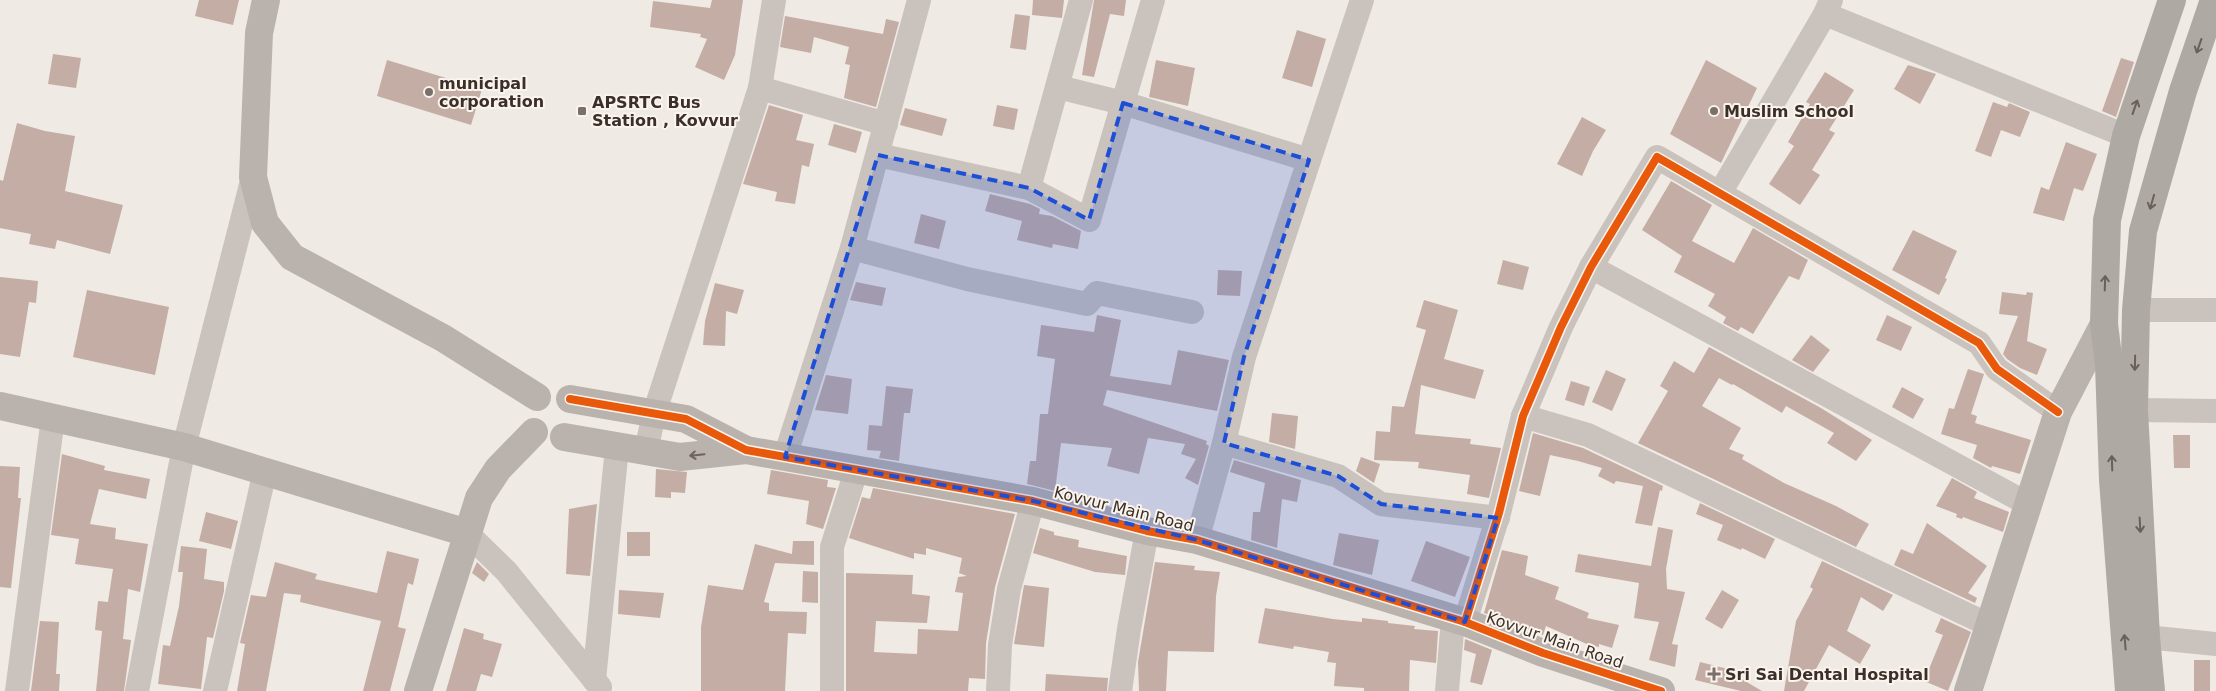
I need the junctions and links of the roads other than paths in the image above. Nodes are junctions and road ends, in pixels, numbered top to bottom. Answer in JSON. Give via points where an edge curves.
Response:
{"nodes":[{"id":1,"x":266,"y":0,"type":"edge"},
{"id":2,"x":774,"y":0,"type":"edge"},
{"id":3,"x":919,"y":0,"type":"edge"},
{"id":4,"x":1081,"y":0,"type":"edge"},
{"id":5,"x":1153,"y":0,"type":"edge"},
{"id":6,"x":1362,"y":0,"type":"edge"},
{"id":7,"x":2172,"y":0,"type":"edge"},
{"id":8,"x":2214,"y":0,"type":"edge"},
{"id":9,"x":1828,"y":7,"type":"edge"},
{"id":10,"x":1058,"y":87,"type":"junction"},
{"id":11,"x":760,"y":88,"type":"junction"},
{"id":12,"x":1123,"y":103,"type":"junction"},
{"id":13,"x":886,"y":124,"type":"junction"},
{"id":14,"x":2126,"y":136,"type":"junction"},
{"id":15,"x":878,"y":155,"type":"junction"},
{"id":16,"x":1309,"y":160,"type":"junction"},
{"id":17,"x":253,"y":176,"type":"junction"},
{"id":18,"x":1029,"y":188,"type":"junction"},
{"id":19,"x":1720,"y":193,"type":"junction"},
{"id":20,"x":852,"y":248,"type":"junction"},
{"id":21,"x":1591,"y":267,"type":"junction"},
{"id":22,"x":2136,"y":310,"type":"junction"},
{"id":23,"x":2216,"y":310,"type":"edge"},
{"id":24,"x":1192,"y":312,"type":"dead end"},
{"id":25,"x":2104,"y":324,"type":"junction"},
{"id":26,"x":537,"y":397,"type":"junction"},
{"id":27,"x":570,"y":399,"type":"junction"},
{"id":28,"x":0,"y":406,"type":"edge"},
{"id":29,"x":2134,"y":410,"type":"junction"},
{"id":30,"x":2216,"y":411,"type":"edge"},
{"id":31,"x":2058,"y":412,"type":"junction"},
{"id":32,"x":654,"y":414,"type":"junction"},
{"id":33,"x":1523,"y":416,"type":"junction"},
{"id":34,"x":53,"y":418,"type":"junction"},
{"id":35,"x":534,"y":432,"type":"junction"},
{"id":36,"x":564,"y":436,"type":"junction"},
{"id":37,"x":1224,"y":443,"type":"junction"},
{"id":38,"x":184,"y":447,"type":"junction"},
{"id":39,"x":617,"y":447,"type":"junction"},
{"id":40,"x":746,"y":450,"type":"junction"},
{"id":41,"x":646,"y":451,"type":"junction"},
{"id":42,"x":784,"y":457,"type":"junction"},
{"id":43,"x":857,"y":468,"type":"junction"},
{"id":44,"x":265,"y":472,"type":"junction"},
{"id":45,"x":1033,"y":501,"type":"junction"},
{"id":46,"x":2028,"y":504,"type":"junction"},
{"id":47,"x":1498,"y":518,"type":"junction"},
{"id":48,"x":1147,"y":531,"type":"junction"},
{"id":49,"x":467,"y":533,"type":"junction"},
{"id":50,"x":1197,"y":540,"type":"junction"},
{"id":51,"x":1459,"y":620,"type":"junction"},
{"id":52,"x":1989,"y":625,"type":"junction"},
{"id":53,"x":2146,"y":637,"type":"junction"},
{"id":54,"x":2216,"y":644,"type":"edge"},
{"id":55,"x":599,"y":685,"type":"edge"},
{"id":56,"x":16,"y":691,"type":"edge"},
{"id":57,"x":137,"y":691,"type":"edge"},
{"id":58,"x":215,"y":691,"type":"edge"},
{"id":59,"x":418,"y":691,"type":"edge"},
{"id":60,"x":832,"y":691,"type":"edge"},
{"id":61,"x":998,"y":691,"type":"edge"},
{"id":62,"x":1120,"y":691,"type":"edge"},
{"id":63,"x":1447,"y":691,"type":"edge"},
{"id":64,"x":1661,"y":691,"type":"edge"},
{"id":65,"x":1968,"y":691,"type":"edge"},
{"id":66,"x":2129,"y":691,"type":"edge"},
{"id":67,"x":2151,"y":691,"type":"edge"}],
"edges":[{"from":1,"to":17,"type":"street","via":[[259,33]]},
{"from":2,"to":11,"type":"street"},
{"from":3,"to":13,"type":"street"},
{"from":4,"to":10,"type":"street"},
{"from":5,"to":12,"type":"street"},
{"from":6,"to":16,"type":"street"},
{"from":14,"to":7,"type":"highway","one_way":true},
{"from":8,"to":22,"type":"highway","one_way":true,"via":[[2183,92],[2143,231]]},
{"from":9,"to":14,"type":"street"},
{"from":9,"to":19,"type":"street"},
{"from":10,"to":12,"type":"street"},
{"from":10,"to":18,"type":"street"},
{"from":11,"to":13,"type":"street"},
{"from":11,"to":32,"type":"street"},
{"from":12,"to":16,"type":"street"},
{"from":12,"to":18,"type":"street","via":[[1089,220]]},
{"from":13,"to":15,"type":"street"},
{"from":25,"to":14,"type":"highway","one_way":true,"via":[[2107,220]]},
{"from":15,"to":18,"type":"street"},
{"from":15,"to":20,"type":"street"},
{"from":16,"to":37,"type":"street","via":[[1244,358]]},
{"from":17,"to":26,"type":"street","via":[[265,223],[292,256],[443,338]]},
{"from":17,"to":38,"type":"street"},
{"from":19,"to":21,"type":"street","via":[[1657,157]]},
{"from":19,"to":31,"type":"street","via":[[1979,344],[1997,369]]},
{"from":20,"to":24,"type":"street","via":[[967,279],[1087,304],[1097,293]]},
{"from":20,"to":42,"type":"street"},
{"from":21,"to":33,"type":"street"},
{"from":21,"to":46,"type":"street"},
{"from":22,"to":23,"type":"street"},
{"from":22,"to":29,"type":"highway","one_way":true},
{"from":25,"to":31,"type":"street"},
{"from":66,"to":25,"type":"highway","one_way":true},
{"from":26,"to":27,"type":"street","via":[[559,392]]},
{"from":26,"to":35,"type":"street","via":[[528,416]]},
{"from":27,"to":32,"type":"street","name":"Kovvur Main Road"},
{"from":27,"to":36,"type":"street","via":[[576,416],[570,431]]},
{"from":28,"to":34,"type":"street"},
{"from":29,"to":30,"type":"street"},
{"from":29,"to":53,"type":"highway","one_way":true},
{"from":31,"to":46,"type":"street"},
{"from":32,"to":40,"type":"street","name":"Kovvur Main Road","via":[[686,419]]},
{"from":32,"to":41,"type":"street"},
{"from":33,"to":47,"type":"street"},
{"from":33,"to":52,"type":"street","via":[[1588,434]]},
{"from":34,"to":38,"type":"street"},
{"from":34,"to":56,"type":"street"},
{"from":35,"to":36,"type":"street","via":[[548,440]]},
{"from":35,"to":49,"type":"street","via":[[493,476],[479,498]]},
{"from":36,"to":39,"type":"street","name":"Kovvur Main Road"},
{"from":37,"to":47,"type":"street","via":[[1338,476],[1381,504]]},
{"from":37,"to":50,"type":"street"},
{"from":38,"to":44,"type":"street"},
{"from":38,"to":57,"type":"street"},
{"from":39,"to":41,"type":"street","name":"Kovvur Main Road"},
{"from":39,"to":55,"type":"street"},
{"from":40,"to":41,"type":"street","name":"Kovvur Main Road","one_way":true,"via":[[680,457]]},
{"from":40,"to":42,"type":"street","name":"Kovvur Main Road"},
{"from":42,"to":43,"type":"street","name":"Kovvur Main Road"},
{"from":43,"to":45,"type":"street","name":"Kovvur Main Road"},
{"from":43,"to":60,"type":"street","via":[[832,547]]},
{"from":44,"to":49,"type":"street"},
{"from":44,"to":58,"type":"street"},
{"from":45,"to":48,"type":"street","name":"Kovvur Main Road"},
{"from":45,"to":61,"type":"street","via":[[1009,589],[1000,645]]},
{"from":46,"to":52,"type":"street"},
{"from":47,"to":51,"type":"street"},
{"from":48,"to":50,"type":"street","name":"Kovvur Main Road"},
{"from":48,"to":62,"type":"street"},
{"from":49,"to":55,"type":"street","via":[[506,571]]},
{"from":49,"to":59,"type":"street"},
{"from":50,"to":51,"type":"street","name":"Kovvur Main Road"},
{"from":51,"to":63,"type":"street"},
{"from":51,"to":64,"type":"street","name":"Kovvur Main Road","via":[[1543,653]]},
{"from":52,"to":65,"type":"street"},
{"from":53,"to":54,"type":"street"},
{"from":53,"to":67,"type":"highway"}]}
